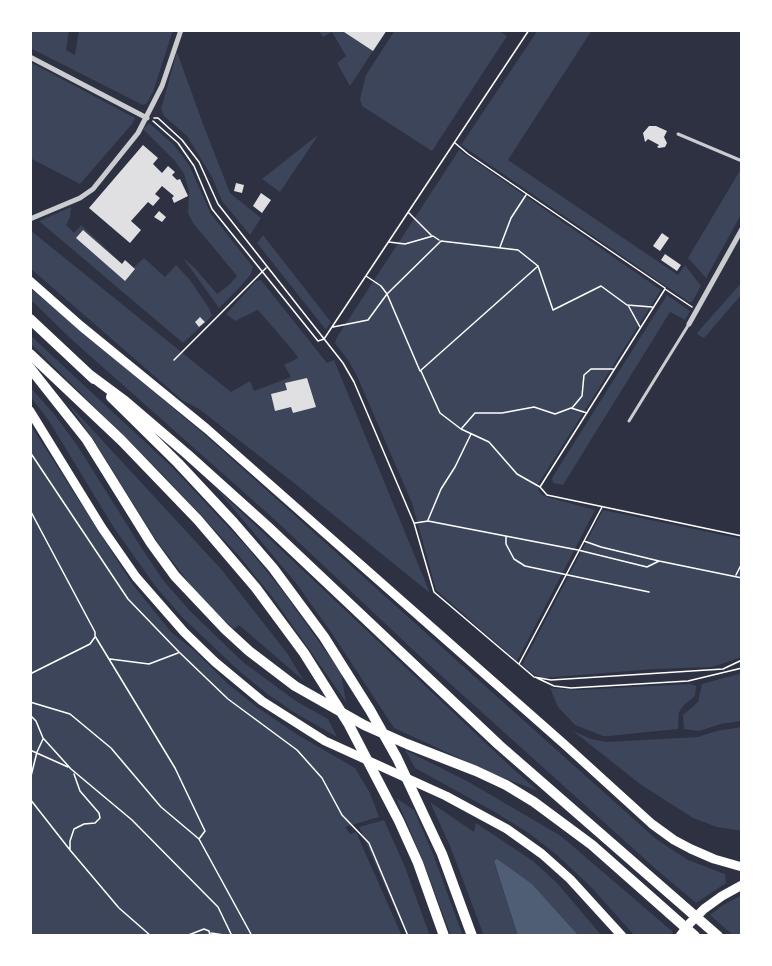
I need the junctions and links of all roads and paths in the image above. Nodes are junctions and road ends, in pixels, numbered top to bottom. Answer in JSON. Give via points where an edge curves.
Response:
{"nodes":[{"id":1,"x":181,"y":30,"type":"edge"},
{"id":2,"x":529,"y":30,"type":"edge"},
{"id":3,"x":30,"y":57,"type":"edge"},
{"id":4,"x":147,"y":118,"type":"junction"},
{"id":5,"x":678,"y":134,"type":"dead end"},
{"id":6,"x":455,"y":143,"type":"junction"},
{"id":7,"x":742,"y":161,"type":"edge"},
{"id":8,"x":527,"y":194,"type":"junction"},
{"id":9,"x":409,"y":212,"type":"junction"},
{"id":10,"x":30,"y":219,"type":"edge"},
{"id":11,"x":742,"y":229,"type":"edge"},
{"id":12,"x":433,"y":236,"type":"junction"},
{"id":13,"x":441,"y":241,"type":"junction"},
{"id":14,"x":388,"y":242,"type":"junction"},
{"id":15,"x":499,"y":248,"type":"junction"},
{"id":16,"x":538,"y":266,"type":"junction"},
{"id":17,"x":267,"y":268,"type":"junction"},
{"id":18,"x":261,"y":273,"type":"junction"},
{"id":19,"x":366,"y":276,"type":"junction"},
{"id":20,"x":30,"y":281,"type":"edge"},
{"id":21,"x":665,"y":289,"type":"junction"},
{"id":22,"x":387,"y":294,"type":"junction"},
{"id":23,"x":627,"y":304,"type":"junction"},
{"id":24,"x":654,"y":307,"type":"junction"},
{"id":25,"x":698,"y":310,"type":"junction"},
{"id":26,"x":30,"y":319,"type":"edge"},
{"id":27,"x":689,"y":324,"type":"joint"},
{"id":28,"x":332,"y":327,"type":"junction"},
{"id":29,"x":641,"y":328,"type":"junction"},
{"id":30,"x":324,"y":339,"type":"junction"},
{"id":31,"x":30,"y":354,"type":"edge"},
{"id":32,"x":174,"y":360,"type":"dead end"},
{"id":33,"x":30,"y":368,"type":"edge"},
{"id":34,"x":615,"y":369,"type":"junction"},
{"id":35,"x":420,"y":370,"type":"junction"},
{"id":36,"x":90,"y":375,"type":"junction"},
{"id":37,"x":571,"y":408,"type":"junction"},
{"id":38,"x":30,"y":411,"type":"edge"},
{"id":39,"x":587,"y":413,"type":"junction"},
{"id":40,"x":630,"y":421,"type":"dead end"},
{"id":41,"x":461,"y":429,"type":"junction"},
{"id":42,"x":471,"y":434,"type":"junction"},
{"id":43,"x":30,"y":452,"type":"edge"},
{"id":44,"x":540,"y":487,"type":"junction"},
{"id":45,"x":602,"y":507,"type":"junction"},
{"id":46,"x":30,"y":510,"type":"edge"},
{"id":47,"x":428,"y":521,"type":"junction"},
{"id":48,"x":414,"y":523,"type":"junction"},
{"id":49,"x":742,"y":536,"type":"edge"},
{"id":50,"x":506,"y":537,"type":"junction"},
{"id":51,"x":584,"y":541,"type":"junction"},
{"id":52,"x":578,"y":550,"type":"junction"},
{"id":53,"x":659,"y":561,"type":"junction"},
{"id":54,"x":742,"y":562,"type":"edge"},
{"id":55,"x":566,"y":574,"type":"junction"},
{"id":56,"x":736,"y":576,"type":"junction"},
{"id":57,"x":742,"y":578,"type":"edge"},
{"id":58,"x":649,"y":592,"type":"dead end"},
{"id":59,"x":95,"y":636,"type":"junction"},
{"id":60,"x":180,"y":652,"type":"junction"},
{"id":61,"x":110,"y":659,"type":"junction"},
{"id":62,"x":742,"y":660,"type":"edge"},
{"id":63,"x":519,"y":664,"type":"junction"},
{"id":64,"x":742,"y":668,"type":"edge"},
{"id":65,"x":30,"y":674,"type":"edge"},
{"id":66,"x":534,"y":677,"type":"junction"},
{"id":67,"x":30,"y":702,"type":"edge"},
{"id":68,"x":30,"y":715,"type":"edge"},
{"id":69,"x":43,"y":738,"type":"junction"},
{"id":70,"x":30,"y":750,"type":"edge"},
{"id":71,"x":37,"y":752,"type":"junction"},
{"id":72,"x":72,"y":770,"type":"junction"},
{"id":73,"x":30,"y":780,"type":"edge"},
{"id":74,"x":30,"y":799,"type":"edge"},
{"id":75,"x":199,"y":839,"type":"junction"},
{"id":76,"x":70,"y":850,"type":"junction"},
{"id":77,"x":742,"y":867,"type":"edge"},
{"id":78,"x":742,"y":885,"type":"edge"},
{"id":79,"x":210,"y":934,"type":"edge"},
{"id":80,"x":151,"y":936,"type":"edge"},
{"id":81,"x":186,"y":936,"type":"edge"},
{"id":82,"x":231,"y":936,"type":"edge"},
{"id":83,"x":252,"y":936,"type":"edge"},
{"id":84,"x":408,"y":936,"type":"edge"},
{"id":85,"x":444,"y":936,"type":"edge"},
{"id":86,"x":472,"y":936,"type":"edge"},
{"id":87,"x":622,"y":936,"type":"edge"},
{"id":88,"x":680,"y":936,"type":"edge"},
{"id":89,"x":695,"y":936,"type":"edge"},
{"id":90,"x":718,"y":936,"type":"edge"}],
"edges":[{"from":1,"to":4,"type":"street"},
{"from":2,"to":6,"type":"path"},
{"from":3,"to":4,"type":"street"},
{"from":4,"to":10,"type":"street","via":[[93,189]]},
{"from":4,"to":17,"type":"path","via":[[158,118],[182,140],[199,162],[218,204]]},
{"from":4,"to":18,"type":"path","via":[[178,143],[194,166],[212,209]]},
{"from":5,"to":7,"type":"lane"},
{"from":6,"to":8,"type":"path"},
{"from":6,"to":9,"type":"path"},
{"from":8,"to":15,"type":"path","via":[[511,218]]},
{"from":8,"to":21,"type":"path"},
{"from":9,"to":12,"type":"path"},
{"from":9,"to":14,"type":"path"},
{"from":11,"to":25,"type":"street"},
{"from":12,"to":13,"type":"path"},
{"from":12,"to":14,"type":"path","via":[[405,244]]},
{"from":13,"to":15,"type":"path"},
{"from":13,"to":22,"type":"path"},
{"from":14,"to":19,"type":"path"},
{"from":15,"to":16,"type":"path","via":[[518,250]]},
{"from":16,"to":23,"type":"path","via":[[553,310],[601,286]]},
{"from":16,"to":35,"type":"path"},
{"from":17,"to":18,"type":"path"},
{"from":17,"to":30,"type":"path"},
{"from":18,"to":30,"type":"path","via":[[318,341]]},
{"from":18,"to":32,"type":"path"},
{"from":19,"to":22,"type":"path"},
{"from":19,"to":28,"type":"path"},
{"from":20,"to":77,"type":"highway","via":[[215,436],[652,824],[691,849]]},
{"from":21,"to":24,"type":"path"},
{"from":21,"to":25,"type":"path"},
{"from":22,"to":28,"type":"path","via":[[368,320]]},
{"from":22,"to":35,"type":"path"},
{"from":23,"to":24,"type":"path"},
{"from":23,"to":29,"type":"path"},
{"from":24,"to":29,"type":"path"},
{"from":25,"to":27,"type":"street"},
{"from":26,"to":36,"type":"highway"},
{"from":27,"to":40,"type":"lane"},
{"from":28,"to":30,"type":"path"},
{"from":29,"to":34,"type":"path"},
{"from":30,"to":48,"type":"path","via":[[354,382]]},
{"from":31,"to":85,"type":"highway","via":[[121,440],[210,533],[278,617],[323,682],[380,782],[418,863]]},
{"from":33,"to":89,"type":"highway","via":[[87,440],[175,576],[249,651],[295,686],[364,725],[476,771],[534,802],[592,845]]},
{"from":34,"to":37,"type":"path","via":[[591,369],[584,375],[582,396]]},
{"from":34,"to":39,"type":"path"},
{"from":35,"to":41,"type":"path","via":[[440,413]]},
{"from":36,"to":86,"type":"highway","via":[[253,544],[324,637],[370,711],[417,799]]},
{"from":36,"to":90,"type":"highway","via":[[187,454],[499,745]]},
{"from":37,"to":39,"type":"path"},
{"from":37,"to":41,"type":"path","via":[[555,414],[534,407],[475,413]]},
{"from":38,"to":87,"type":"highway","via":[[136,577],[215,662],[262,701],[317,736],[507,829],[570,879]]},
{"from":39,"to":44,"type":"path"},
{"from":41,"to":42,"type":"path"},
{"from":42,"to":44,"type":"path","via":[[489,442],[518,474]]},
{"from":42,"to":47,"type":"path"},
{"from":43,"to":60,"type":"path","via":[[128,599]]},
{"from":44,"to":45,"type":"path","via":[[547,495]]},
{"from":45,"to":49,"type":"path"},
{"from":45,"to":51,"type":"path"},
{"from":46,"to":59,"type":"path"},
{"from":47,"to":48,"type":"path"},
{"from":47,"to":50,"type":"path"},
{"from":48,"to":63,"type":"path","via":[[434,592]]},
{"from":50,"to":52,"type":"path"},
{"from":50,"to":55,"type":"path","via":[[514,559],[525,566]]},
{"from":51,"to":52,"type":"path"},
{"from":51,"to":53,"type":"path"},
{"from":52,"to":53,"type":"path","via":[[646,567]]},
{"from":52,"to":55,"type":"path"},
{"from":53,"to":56,"type":"path"},
{"from":54,"to":56,"type":"path"},
{"from":55,"to":58,"type":"path"},
{"from":55,"to":63,"type":"path"},
{"from":56,"to":57,"type":"path"},
{"from":59,"to":61,"type":"path"},
{"from":59,"to":65,"type":"path","via":[[90,644]]},
{"from":60,"to":61,"type":"path","via":[[149,664]]},
{"from":60,"to":84,"type":"path","via":[[228,699],[297,750],[322,778],[342,815],[369,843]]},
{"from":61,"to":75,"type":"path","via":[[175,768],[205,831]]},
{"from":62,"to":66,"type":"path","via":[[723,669],[551,680]]},
{"from":63,"to":66,"type":"path"},
{"from":64,"to":66,"type":"path","via":[[688,681],[571,688]]},
{"from":67,"to":75,"type":"path","via":[[70,714],[111,748],[161,807]]},
{"from":68,"to":69,"type":"path"},
{"from":69,"to":71,"type":"path"},
{"from":69,"to":72,"type":"path"},
{"from":70,"to":71,"type":"path"},
{"from":71,"to":72,"type":"path"},
{"from":71,"to":73,"type":"path"},
{"from":72,"to":76,"type":"path","via":[[80,791],[100,818],[74,829]]},
{"from":72,"to":82,"type":"path","via":[[132,820],[219,907]]},
{"from":74,"to":76,"type":"path"},
{"from":75,"to":83,"type":"path"},
{"from":76,"to":80,"type":"path","via":[[119,908]]},
{"from":78,"to":88,"type":"highway","via":[[704,909]]},
{"from":79,"to":81,"type":"path","via":[[204,929]]},
{"from":79,"to":82,"type":"path"}]}
